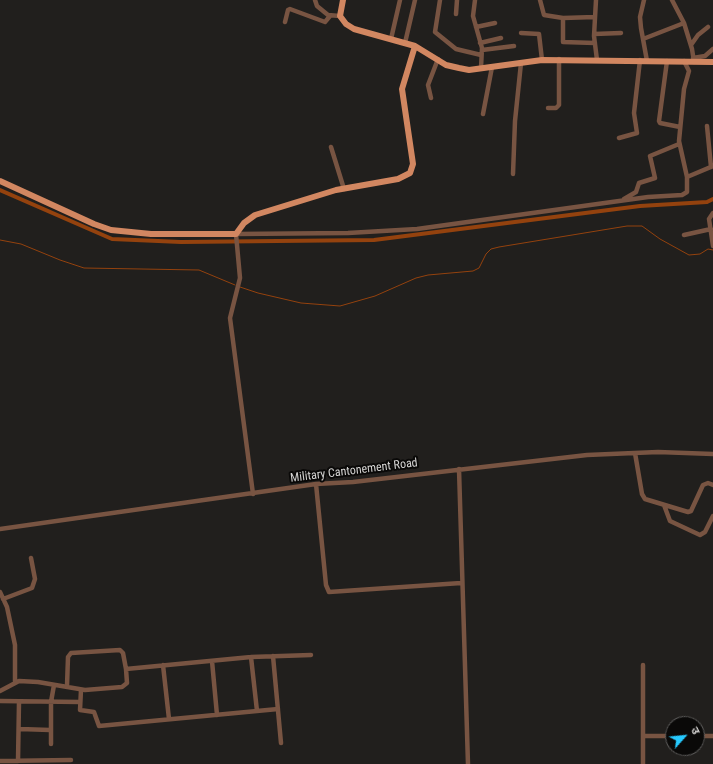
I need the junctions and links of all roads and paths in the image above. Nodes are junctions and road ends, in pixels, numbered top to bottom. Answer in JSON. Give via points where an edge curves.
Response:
{"nodes":[{"id":1,"x":315,"y":0,"type":"edge"},
{"id":2,"x":343,"y":0,"type":"edge"},
{"id":3,"x":400,"y":0,"type":"edge"},
{"id":4,"x":416,"y":0,"type":"edge"},
{"id":5,"x":440,"y":0,"type":"edge"},
{"id":6,"x":457,"y":0,"type":"edge"},
{"id":7,"x":476,"y":0,"type":"edge"},
{"id":8,"x":540,"y":0,"type":"edge"},
{"id":9,"x":596,"y":0,"type":"edge"},
{"id":10,"x":644,"y":0,"type":"edge"},
{"id":11,"x":672,"y":0,"type":"edge"},
{"id":12,"x":456,"y":14,"type":"dead end"},
{"id":13,"x":330,"y":16,"type":"junction"},
{"id":14,"x":340,"y":16,"type":"junction"},
{"id":15,"x":595,"y":17,"type":"junction"},
{"id":16,"x":564,"y":18,"type":"junction"},
{"id":17,"x":285,"y":22,"type":"dead end"},
{"id":18,"x":495,"y":23,"type":"dead end"},
{"id":19,"x":684,"y":23,"type":"junction"},
{"id":20,"x":476,"y":27,"type":"junction"},
{"id":21,"x":708,"y":27,"type":"dead end"},
{"id":22,"x":521,"y":33,"type":"dead end"},
{"id":23,"x":621,"y":33,"type":"dead end"},
{"id":24,"x":594,"y":34,"type":"junction"},
{"id":25,"x":501,"y":38,"type":"dead end"},
{"id":26,"x":391,"y":39,"type":"junction"},
{"id":27,"x":643,"y":39,"type":"junction"},
{"id":28,"x":405,"y":43,"type":"junction"},
{"id":29,"x":480,"y":43,"type":"junction"},
{"id":30,"x":595,"y":43,"type":"junction"},
{"id":31,"x":415,"y":46,"type":"junction"},
{"id":32,"x":514,"y":46,"type":"dead end"},
{"id":33,"x":691,"y":46,"type":"junction"},
{"id":34,"x":713,"y":49,"type":"edge"},
{"id":35,"x":482,"y":53,"type":"junction"},
{"id":36,"x":438,"y":59,"type":"junction"},
{"id":37,"x":558,"y":59,"type":"junction"},
{"id":38,"x":542,"y":60,"type":"junction"},
{"id":39,"x":597,"y":60,"type":"junction"},
{"id":40,"x":640,"y":60,"type":"junction"},
{"id":41,"x":693,"y":60,"type":"junction"},
{"id":42,"x":647,"y":61,"type":"junction"},
{"id":43,"x":667,"y":61,"type":"junction"},
{"id":44,"x":684,"y":61,"type":"junction"},
{"id":45,"x":521,"y":63,"type":"junction"},
{"id":46,"x":711,"y":63,"type":"edge"},
{"id":47,"x":492,"y":67,"type":"junction"},
{"id":48,"x":481,"y":68,"type":"junction"},
{"id":49,"x":431,"y":98,"type":"dead end"},
{"id":50,"x":548,"y":108,"type":"dead end"},
{"id":51,"x":483,"y":114,"type":"dead end"},
{"id":52,"x":707,"y":126,"type":"dead end"},
{"id":53,"x":680,"y":127,"type":"junction"},
{"id":54,"x":710,"y":134,"type":"edge"},
{"id":55,"x":619,"y":138,"type":"dead end"},
{"id":56,"x":680,"y":144,"type":"junction"},
{"id":57,"x":331,"y":147,"type":"dead end"},
{"id":58,"x":712,"y":167,"type":"edge"},
{"id":59,"x":513,"y":174,"type":"dead end"},
{"id":60,"x":687,"y":177,"type":"junction"},
{"id":61,"x":0,"y":181,"type":"edge"},
{"id":62,"x":344,"y":189,"type":"junction"},
{"id":63,"x":620,"y":201,"type":"junction"},
{"id":64,"x":713,"y":213,"type":"edge"},
{"id":65,"x":711,"y":229,"type":"junction"},
{"id":66,"x":684,"y":235,"type":"dead end"},
{"id":67,"x":236,"y":236,"type":"junction"},
{"id":68,"x":712,"y":238,"type":"edge"},
{"id":69,"x":713,"y":246,"type":"edge"},
{"id":70,"x":635,"y":453,"type":"junction"},
{"id":71,"x":713,"y":454,"type":"edge"},
{"id":72,"x":459,"y":469,"type":"junction"},
{"id":73,"x":316,"y":484,"type":"junction"},
{"id":74,"x":713,"y":485,"type":"edge"},
{"id":75,"x":252,"y":494,"type":"junction"},
{"id":76,"x":664,"y":505,"type":"junction"},
{"id":77,"x":713,"y":516,"type":"edge"},
{"id":78,"x":0,"y":529,"type":"edge"},
{"id":79,"x":31,"y":558,"type":"dead end"},
{"id":80,"x":461,"y":583,"type":"junction"},
{"id":81,"x":0,"y":592,"type":"edge"},
{"id":82,"x":4,"y":599,"type":"junction"},
{"id":83,"x":311,"y":655,"type":"dead end"},
{"id":84,"x":273,"y":656,"type":"junction"},
{"id":85,"x":251,"y":658,"type":"junction"},
{"id":86,"x":212,"y":661,"type":"junction"},
{"id":87,"x":164,"y":665,"type":"junction"},
{"id":88,"x":643,"y":665,"type":"dead end"},
{"id":89,"x":126,"y":669,"type":"junction"},
{"id":90,"x":15,"y":681,"type":"junction"},
{"id":91,"x":54,"y":685,"type":"junction"},
{"id":92,"x":67,"y":686,"type":"junction"},
{"id":93,"x":82,"y":690,"type":"junction"},
{"id":94,"x":0,"y":691,"type":"edge"},
{"id":95,"x":0,"y":702,"type":"edge"},
{"id":96,"x":20,"y":702,"type":"junction"},
{"id":97,"x":51,"y":702,"type":"junction"},
{"id":98,"x":80,"y":702,"type":"junction"},
{"id":99,"x":278,"y":709,"type":"junction"},
{"id":100,"x":257,"y":711,"type":"junction"},
{"id":101,"x":217,"y":715,"type":"junction"},
{"id":102,"x":169,"y":720,"type":"junction"},
{"id":103,"x":20,"y":729,"type":"junction"},
{"id":104,"x":50,"y":730,"type":"junction"},
{"id":105,"x":643,"y":736,"type":"junction"},
{"id":106,"x":665,"y":736,"type":"edge"},
{"id":107,"x":281,"y":743,"type":"dead end"},
{"id":108,"x":51,"y":744,"type":"dead end"},
{"id":109,"x":71,"y":760,"type":"dead end"},
{"id":110,"x":0,"y":761,"type":"edge"},
{"id":111,"x":18,"y":761,"type":"junction"},
{"id":112,"x":468,"y":764,"type":"edge"},
{"id":113,"x":643,"y":764,"type":"edge"}],
"edges":[{"from":1,"to":13,"type":"street","via":[[318,7]]},
{"from":2,"to":14,"type":"main road"},
{"from":3,"to":26,"type":"street"},
{"from":4,"to":28,"type":"street"},
{"from":5,"to":35,"type":"street","via":[[435,32],[456,49]]},
{"from":6,"to":12,"type":"street"},
{"from":7,"to":20,"type":"street","via":[[473,16]]},
{"from":8,"to":16,"type":"street","via":[[543,14]]},
{"from":9,"to":15,"type":"street"},
{"from":10,"to":27,"type":"street","via":[[640,17]]},
{"from":11,"to":19,"type":"street"},
{"from":13,"to":14,"type":"street"},
{"from":13,"to":17,"type":"street","via":[[325,22],[290,9]]},
{"from":14,"to":26,"type":"main road","via":[[354,29]]},
{"from":15,"to":16,"type":"street"},
{"from":15,"to":24,"type":"street"},
{"from":16,"to":30,"type":"street","via":[[563,42]]},
{"from":18,"to":20,"type":"street"},
{"from":19,"to":27,"type":"street"},
{"from":19,"to":33,"type":"street"},
{"from":20,"to":29,"type":"street"},
{"from":21,"to":33,"type":"street","via":[[698,35]]},
{"from":22,"to":38,"type":"street","via":[[539,34]]},
{"from":23,"to":24,"type":"street"},
{"from":24,"to":30,"type":"street"},
{"from":25,"to":29,"type":"street"},
{"from":26,"to":28,"type":"main road"},
{"from":27,"to":42,"type":"street"},
{"from":28,"to":31,"type":"main road"},
{"from":29,"to":35,"type":"street"},
{"from":30,"to":39,"type":"street"},
{"from":31,"to":36,"type":"main road"},
{"from":31,"to":62,"type":"main road","via":[[402,89],[413,169],[407,176],[398,179]]},
{"from":32,"to":35,"type":"street"},
{"from":33,"to":41,"type":"street"},
{"from":34,"to":41,"type":"street","via":[[705,56]]},
{"from":35,"to":48,"type":"street"},
{"from":36,"to":48,"type":"main road","via":[[446,65],[459,68]]},
{"from":36,"to":49,"type":"street","via":[[428,85]]},
{"from":37,"to":38,"type":"main road"},
{"from":37,"to":39,"type":"main road"},
{"from":37,"to":50,"type":"street","via":[[559,105],[556,108]]},
{"from":38,"to":45,"type":"main road"},
{"from":39,"to":40,"type":"main road"},
{"from":40,"to":42,"type":"main road"},
{"from":40,"to":55,"type":"street","via":[[634,113],[637,133]]},
{"from":41,"to":44,"type":"main road"},
{"from":41,"to":46,"type":"main road"},
{"from":42,"to":43,"type":"main road"},
{"from":43,"to":44,"type":"main road"},
{"from":43,"to":53,"type":"street","via":[[659,121]]},
{"from":44,"to":53,"type":"street","via":[[689,71],[684,89]]},
{"from":45,"to":47,"type":"main road"},
{"from":45,"to":59,"type":"street"},
{"from":47,"to":48,"type":"main road"},
{"from":47,"to":51,"type":"street"},
{"from":52,"to":54,"type":"street"},
{"from":53,"to":56,"type":"street"},
{"from":54,"to":58,"type":"street"},
{"from":56,"to":60,"type":"street"},
{"from":56,"to":63,"type":"street","via":[[650,156],[655,178],[638,183],[636,192]]},
{"from":57,"to":62,"type":"street"},
{"from":58,"to":60,"type":"street"},
{"from":60,"to":63,"type":"street","via":[[687,192],[682,195]]},
{"from":61,"to":67,"type":"main road","via":[[111,230],[151,234]]},
{"from":62,"to":67,"type":"main road","via":[[255,215],[244,223]]},
{"from":63,"to":67,"type":"street","via":[[417,229]]},
{"from":64,"to":65,"type":"street","via":[[710,217]]},
{"from":65,"to":66,"type":"street"},
{"from":65,"to":68,"type":"street"},
{"from":67,"to":75,"type":"street","via":[[239,284],[230,318]]},
{"from":68,"to":69,"type":"street"},
{"from":70,"to":71,"type":"street","name":"Military Cantonement Road"},
{"from":70,"to":72,"type":"street","name":"Military Cantonement Road","via":[[587,455]]},
{"from":70,"to":76,"type":"street","via":[[643,496]]},
{"from":72,"to":73,"type":"street","name":"Military Cantonement Road"},
{"from":72,"to":80,"type":"street"},
{"from":73,"to":75,"type":"street","name":"Military Cantonement Road"},
{"from":73,"to":80,"type":"street","via":[[326,585],[330,592]]},
{"from":74,"to":76,"type":"street","via":[[704,485],[689,512]]},
{"from":75,"to":78,"type":"street","name":"Military Cantonement Road"},
{"from":76,"to":77,"type":"street","via":[[670,521],[700,534],[705,532]]},
{"from":79,"to":82,"type":"street","via":[[35,579],[32,588]]},
{"from":80,"to":112,"type":"street"},
{"from":81,"to":82,"type":"street"},
{"from":82,"to":90,"type":"street","via":[[15,645]]},
{"from":83,"to":84,"type":"street"},
{"from":84,"to":85,"type":"street"},
{"from":84,"to":99,"type":"street"},
{"from":85,"to":86,"type":"street"},
{"from":85,"to":100,"type":"street"},
{"from":86,"to":87,"type":"street"},
{"from":86,"to":101,"type":"street"},
{"from":87,"to":89,"type":"street"},
{"from":87,"to":102,"type":"street"},
{"from":88,"to":105,"type":"street"},
{"from":89,"to":92,"type":"street","via":[[120,650],[71,653],[68,657]]},
{"from":89,"to":93,"type":"street","via":[[127,683],[124,686]]},
{"from":90,"to":91,"type":"street"},
{"from":90,"to":94,"type":"street"},
{"from":91,"to":92,"type":"street"},
{"from":91,"to":97,"type":"street"},
{"from":92,"to":93,"type":"street"},
{"from":93,"to":98,"type":"street"},
{"from":95,"to":96,"type":"street"},
{"from":96,"to":97,"type":"street"},
{"from":96,"to":103,"type":"street"},
{"from":97,"to":98,"type":"street"},
{"from":97,"to":104,"type":"street"},
{"from":98,"to":102,"type":"street","via":[[80,710],[94,712],[99,726]]},
{"from":99,"to":100,"type":"street"},
{"from":99,"to":107,"type":"street"},
{"from":100,"to":101,"type":"street"},
{"from":101,"to":102,"type":"street"},
{"from":103,"to":104,"type":"street"},
{"from":103,"to":111,"type":"street"},
{"from":104,"to":108,"type":"street"},
{"from":105,"to":106,"type":"street"},
{"from":105,"to":113,"type":"street"},
{"from":109,"to":111,"type":"street"},
{"from":110,"to":111,"type":"street"}]}
